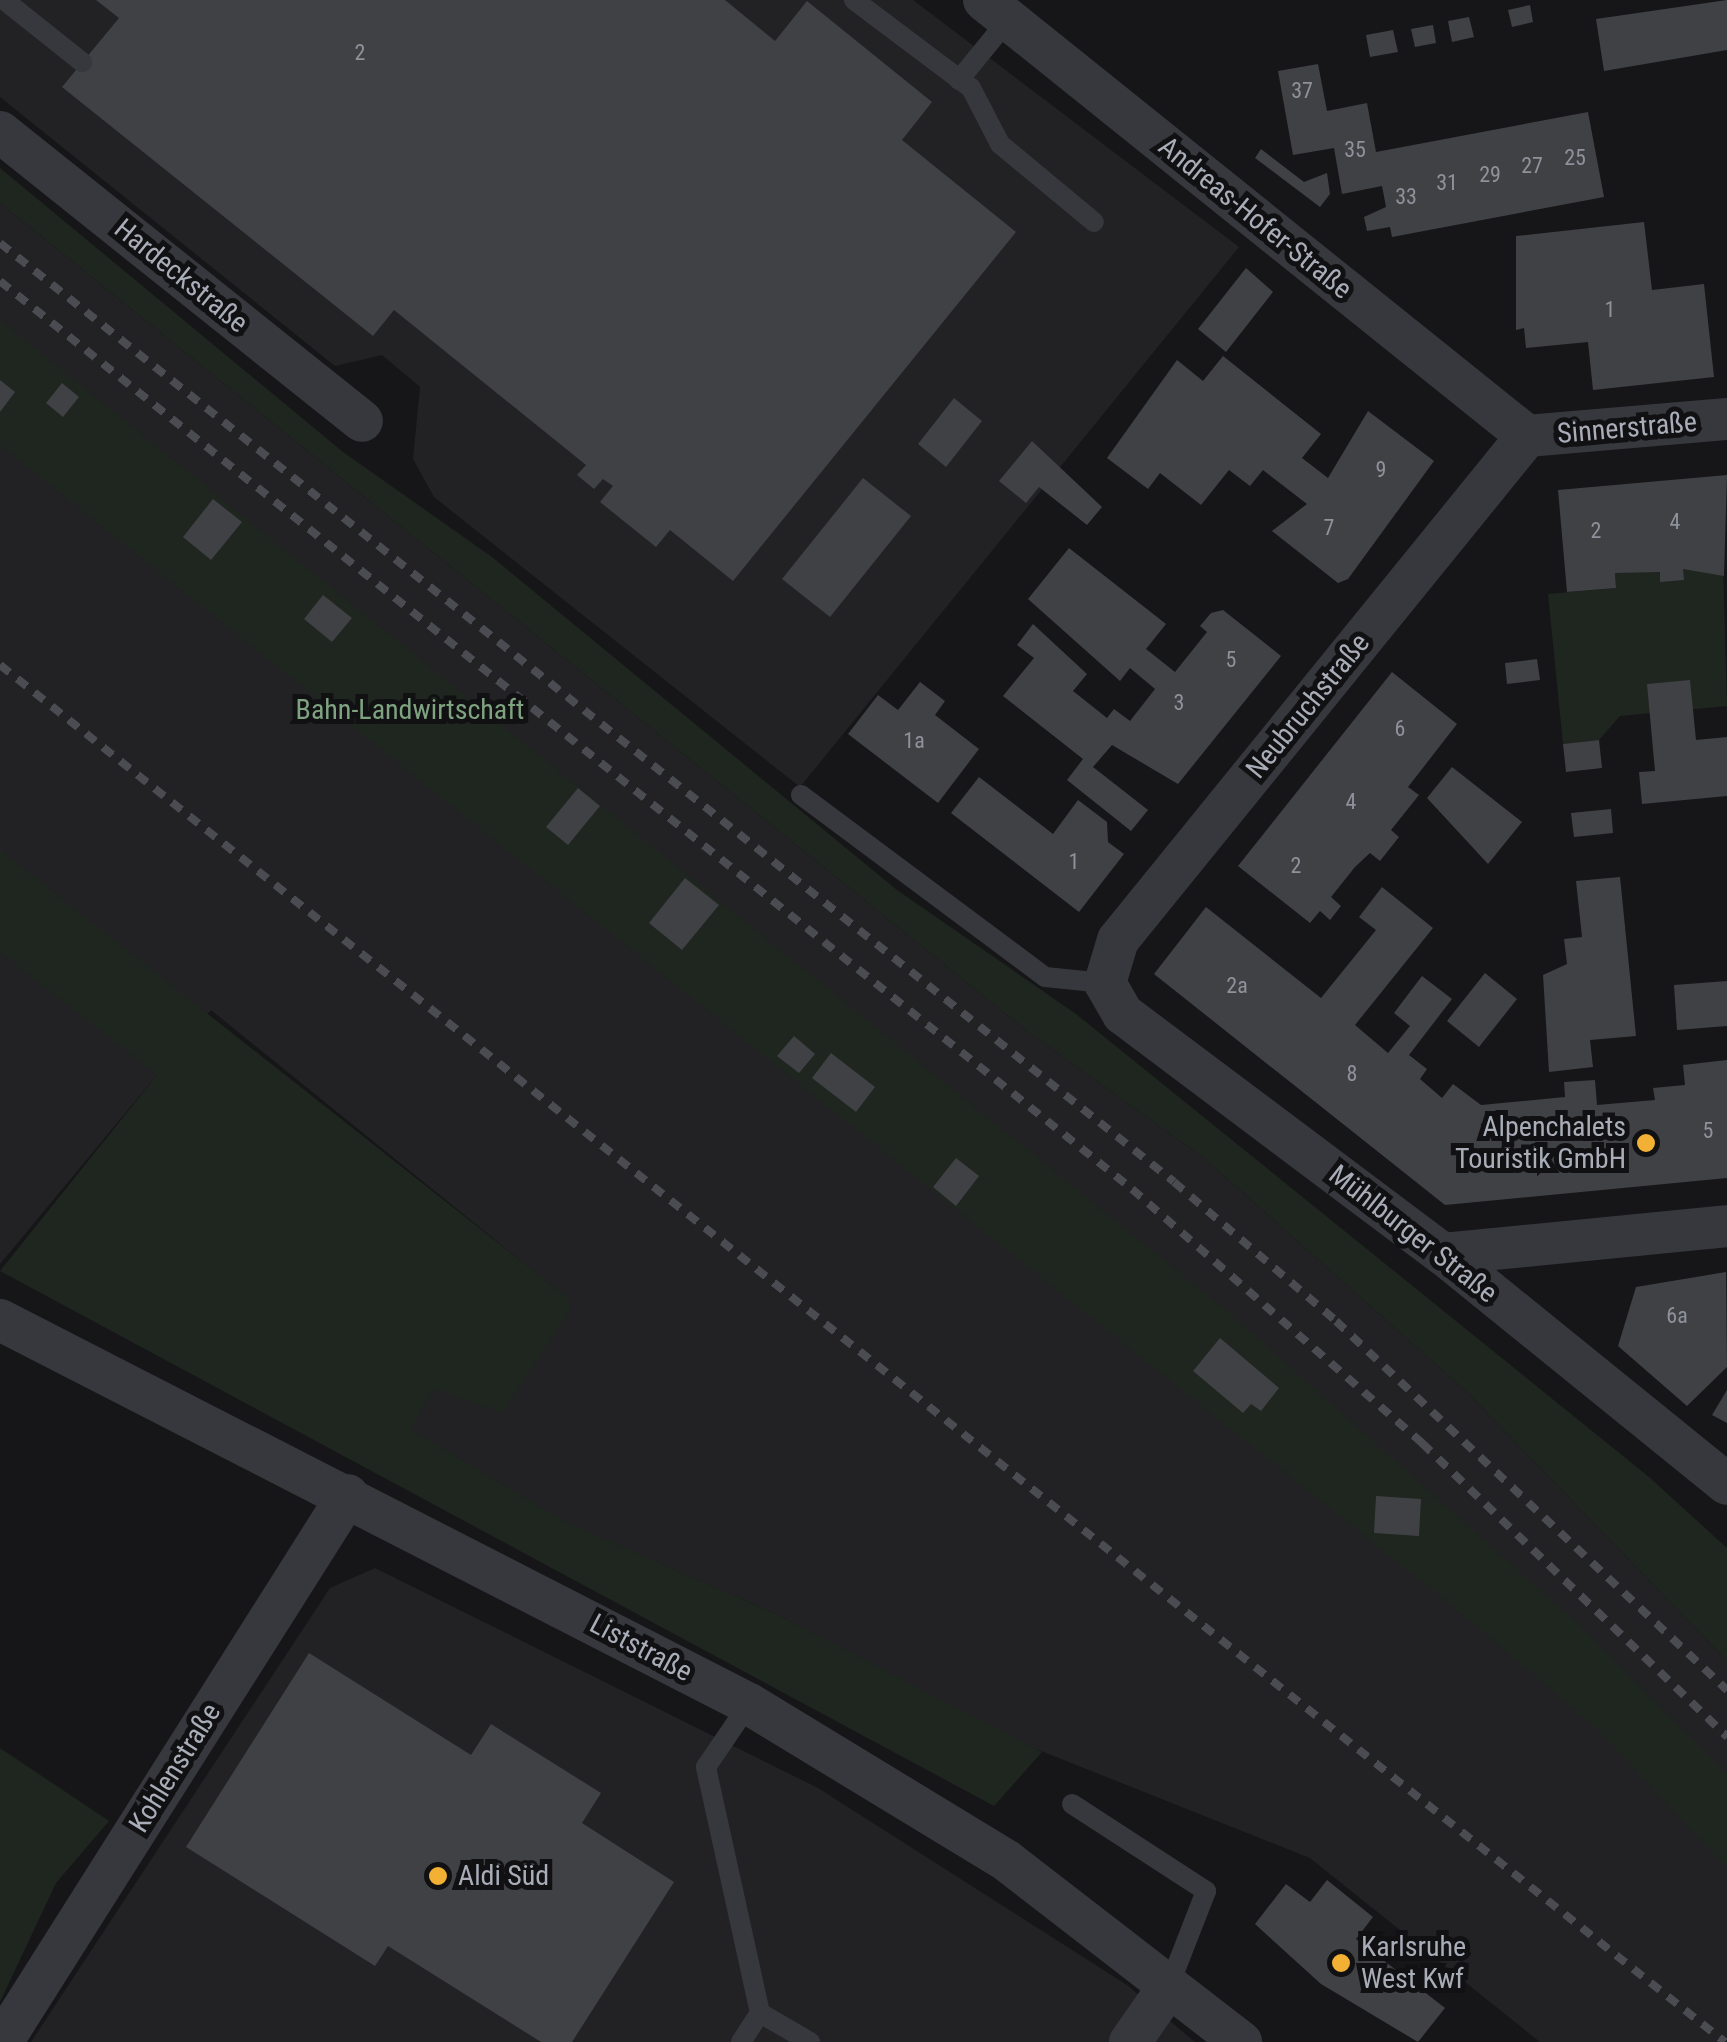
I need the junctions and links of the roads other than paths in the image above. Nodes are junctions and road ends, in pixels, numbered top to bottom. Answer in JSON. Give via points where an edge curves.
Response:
{"nodes":[{"id":1,"x":4,"y":0,"type":"edge"},
{"id":2,"x":854,"y":0,"type":"edge"},
{"id":3,"x":996,"y":10,"type":"edge"},
{"id":4,"x":82,"y":62,"type":"dead end"},
{"id":5,"x":959,"y":80,"type":"junction"},
{"id":6,"x":0,"y":132,"type":"edge"},
{"id":7,"x":1094,"y":222,"type":"dead end"},
{"id":8,"x":1727,"y":420,"type":"edge"},
{"id":9,"x":362,"y":421,"type":"dead end"},
{"id":10,"x":1527,"y":436,"type":"junction"},
{"id":11,"x":801,"y":794,"type":"dead end"},
{"id":12,"x":1106,"y":983,"type":"junction"},
{"id":13,"x":1727,"y":1226,"type":"edge"},
{"id":14,"x":1443,"y":1254,"type":"junction"},
{"id":15,"x":0,"y":1320,"type":"edge"},
{"id":16,"x":1727,"y":1484,"type":"edge"},
{"id":17,"x":348,"y":1494,"type":"junction"},
{"id":18,"x":749,"y":1704,"type":"junction"},
{"id":19,"x":1072,"y":1804,"type":"dead end"},
{"id":20,"x":1169,"y":1986,"type":"junction"},
{"id":21,"x":760,"y":2013,"type":"junction"},
{"id":22,"x":2,"y":2042,"type":"edge"},
{"id":23,"x":741,"y":2042,"type":"edge"},
{"id":24,"x":810,"y":2042,"type":"edge"},
{"id":25,"x":1130,"y":2042,"type":"edge"},
{"id":26,"x":1241,"y":2042,"type":"edge"}],
"edges":[{"from":1,"to":4,"type":"lane"},
{"from":2,"to":5,"type":"lane"},
{"from":3,"to":5,"type":"lane"},
{"from":3,"to":10,"type":"street","name":"Andreas-Hofer-Straße"},
{"from":5,"to":7,"type":"lane","via":[[1000,144]]},
{"from":6,"to":9,"type":"street","name":"Hardeckstraße"},
{"from":8,"to":10,"type":"street","name":"Sinnerstraße"},
{"from":10,"to":12,"type":"street","name":"Neubruchstraße","via":[[1118,940]]},
{"from":11,"to":12,"type":"lane","via":[[1045,977]]},
{"from":12,"to":14,"type":"street","name":"Mühlburger Straße","via":[[1123,1014]]},
{"from":13,"to":14,"type":"street"},
{"from":14,"to":16,"type":"street","name":"Mühlburger Straße"},
{"from":15,"to":17,"type":"street","name":"Liststraße"},
{"from":17,"to":18,"type":"street","name":"Liststraße"},
{"from":17,"to":22,"type":"street","name":"Kohlenstraße"},
{"from":18,"to":20,"type":"street","name":"Liststraße","via":[[1007,1861]]},
{"from":18,"to":21,"type":"lane","via":[[706,1768]]},
{"from":19,"to":20,"type":"lane","via":[[1206,1891]]},
{"from":20,"to":25,"type":"street"},
{"from":20,"to":26,"type":"street","name":"Liststraße"},
{"from":21,"to":23,"type":"lane"},
{"from":21,"to":24,"type":"lane"}]}
